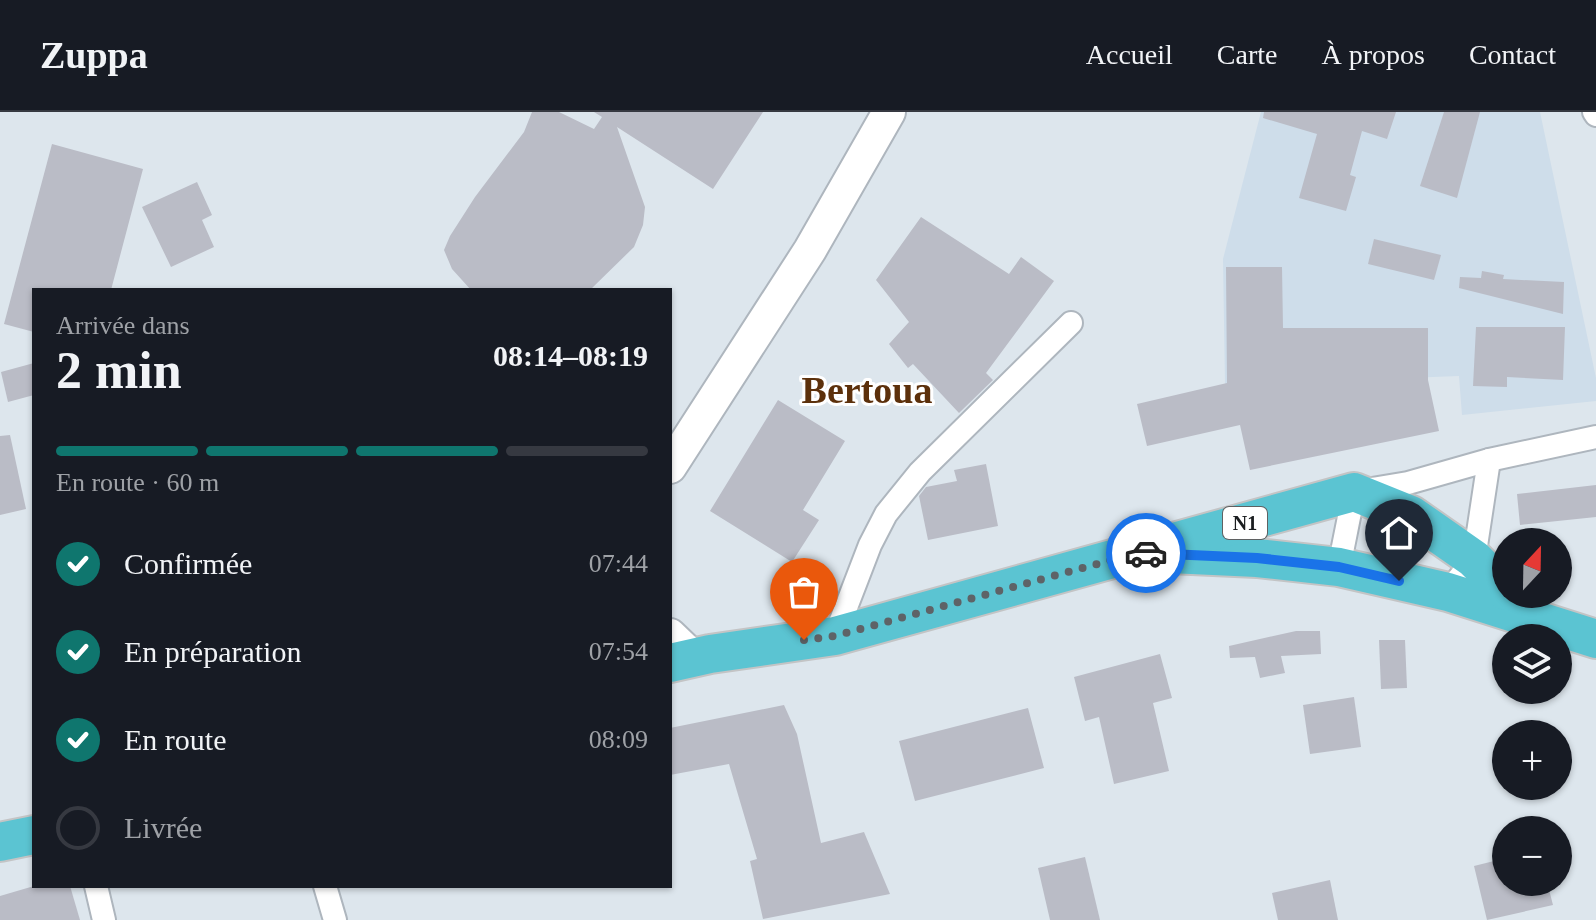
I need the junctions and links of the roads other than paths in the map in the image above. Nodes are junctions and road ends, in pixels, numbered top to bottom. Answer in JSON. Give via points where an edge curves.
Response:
{"nodes":[{"id":1,"x":889,"y":112,"type":"edge"},
{"id":2,"x":1071,"y":323,"type":"dead end"},
{"id":3,"x":1596,"y":437,"type":"edge"},
{"id":4,"x":1489,"y":460,"type":"junction"},
{"id":5,"x":672,"y":464,"type":"edge"},
{"id":6,"x":1354,"y":492,"type":"junction"},
{"id":7,"x":1137,"y":553,"type":"junction"},
{"id":8,"x":1474,"y":559,"type":"junction"},
{"id":9,"x":1339,"y":567,"type":"junction"},
{"id":10,"x":1492,"y":577,"type":"edge"},
{"id":11,"x":1448,"y":592,"type":"junction"},
{"id":12,"x":1531,"y":608,"type":"edge"},
{"id":13,"x":1551,"y":624,"type":"edge"},
{"id":14,"x":1555,"y":624,"type":"edge"},
{"id":15,"x":1572,"y":631,"type":"edge"},
{"id":16,"x":835,"y":636,"type":"junction"},
{"id":17,"x":672,"y":637,"type":"edge"},
{"id":18,"x":1596,"y":639,"type":"edge"},
{"id":19,"x":710,"y":654,"type":"junction"},
{"id":20,"x":672,"y":663,"type":"edge"},
{"id":21,"x":32,"y":835,"type":"edge"},
{"id":22,"x":0,"y":842,"type":"edge"},
{"id":23,"x":96,"y":888,"type":"edge"},
{"id":24,"x":326,"y":888,"type":"edge"},
{"id":25,"x":104,"y":920,"type":"edge"},
{"id":26,"x":335,"y":920,"type":"edge"}],
"edges":[{"from":1,"to":5,"type":"main road","via":[[810,250]]},
{"from":2,"to":16,"type":"street","via":[[920,472],[886,514]]},
{"from":3,"to":4,"type":"street"},
{"from":4,"to":6,"type":"street"},
{"from":4,"to":8,"type":"street"},
{"from":6,"to":7,"type":"highway","number":"N1"},
{"from":6,"to":8,"type":"highway","number":"N1","via":[[1411,515]]},
{"from":6,"to":9,"type":"street"},
{"from":7,"to":9,"type":"highway","number":"N1"},
{"from":7,"to":16,"type":"highway","number":"N1"},
{"from":8,"to":10,"type":"highway","number":"N1"},
{"from":8,"to":11,"type":"street"},
{"from":9,"to":11,"type":"highway","number":"N1"},
{"from":11,"to":13,"type":"highway","number":"N1"},
{"from":12,"to":14,"type":"highway","number":"N1"},
{"from":15,"to":18,"type":"highway","number":"N1"},
{"from":16,"to":19,"type":"highway","number":"N1"},
{"from":17,"to":19,"type":"main road","via":[[694,658]]},
{"from":19,"to":20,"type":"highway","number":"N1"},
{"from":21,"to":22,"type":"highway"},
{"from":23,"to":25,"type":"street"},
{"from":24,"to":26,"type":"street"}]}
